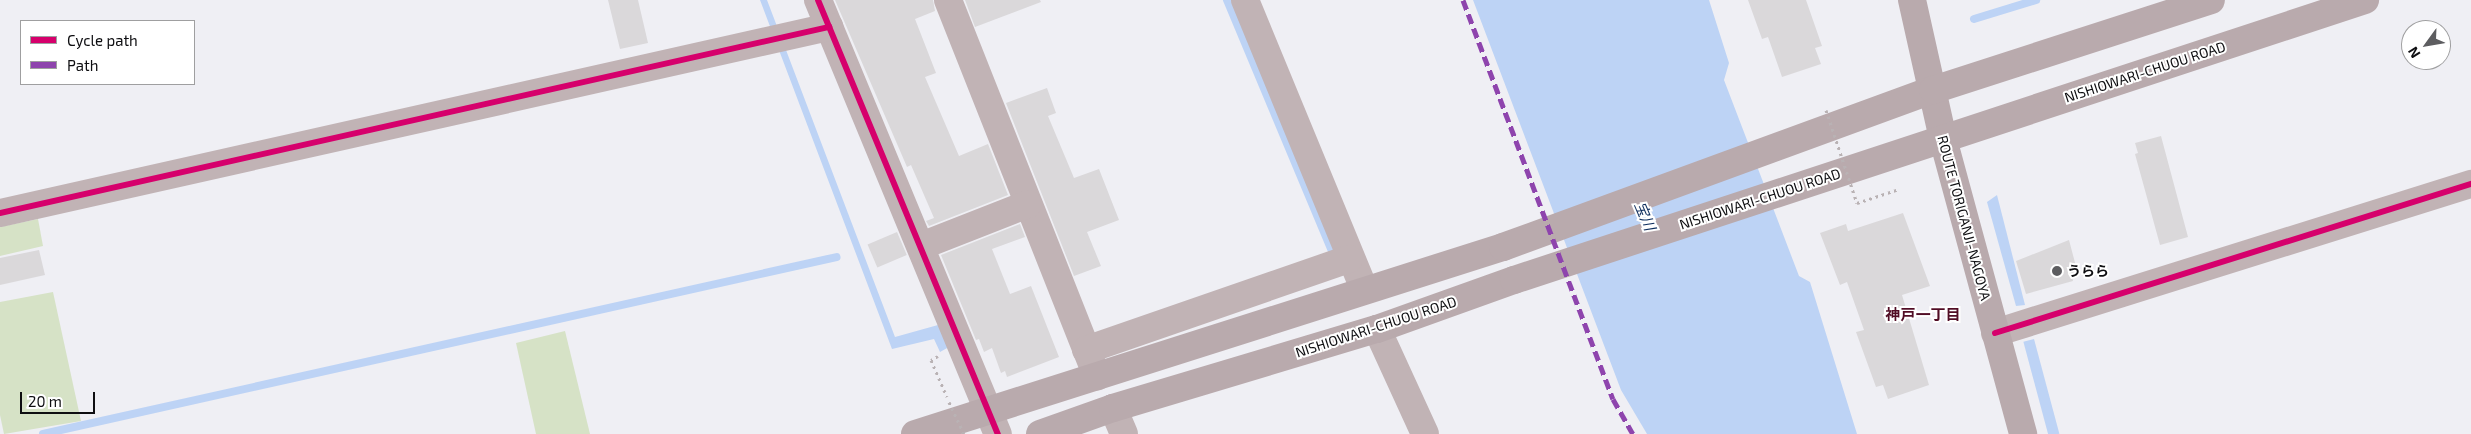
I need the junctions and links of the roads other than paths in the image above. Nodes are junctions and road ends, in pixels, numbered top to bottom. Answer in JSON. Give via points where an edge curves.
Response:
{"nodes":[{"id":1,"x":818,"y":0,"type":"edge"},
{"id":2,"x":948,"y":0,"type":"edge"},
{"id":3,"x":1245,"y":0,"type":"edge"},
{"id":4,"x":1912,"y":0,"type":"edge"},
{"id":5,"x":2211,"y":0,"type":"edge"},
{"id":6,"x":2365,"y":0,"type":"edge"},
{"id":7,"x":829,"y":27,"type":"junction"},
{"id":8,"x":1933,"y":90,"type":"junction"},
{"id":9,"x":1943,"y":139,"type":"junction"},
{"id":10,"x":2471,"y":184,"type":"edge"},
{"id":11,"x":1028,"y":204,"type":"junction"},
{"id":12,"x":0,"y":213,"type":"edge"},
{"id":13,"x":921,"y":246,"type":"junction"},
{"id":14,"x":1349,"y":259,"type":"junction"},
{"id":15,"x":1364,"y":289,"type":"junction"},
{"id":16,"x":1377,"y":329,"type":"junction"},
{"id":17,"x":1995,"y":333,"type":"junction"},
{"id":18,"x":1086,"y":350,"type":"junction"},
{"id":19,"x":1096,"y":377,"type":"junction"},
{"id":20,"x":1113,"y":408,"type":"junction"},
{"id":21,"x":985,"y":409,"type":"junction"},
{"id":22,"x":915,"y":434,"type":"edge"},
{"id":23,"x":998,"y":434,"type":"edge"},
{"id":24,"x":1040,"y":434,"type":"edge"},
{"id":25,"x":1124,"y":434,"type":"edge"},
{"id":26,"x":1425,"y":434,"type":"edge"},
{"id":27,"x":2023,"y":434,"type":"edge"}],
"edges":[{"from":1,"to":7,"type":"street"},
{"from":2,"to":11,"type":"street"},
{"from":3,"to":14,"type":"street"},
{"from":4,"to":8,"type":"main road","name":"ROUTE TORIGANJI-NAGOYA"},
{"from":5,"to":8,"type":"main road"},
{"from":6,"to":9,"type":"main road","name":"NISHIOWARI-CHUOU ROAD"},
{"from":7,"to":12,"type":"street"},
{"from":7,"to":13,"type":"street"},
{"from":8,"to":9,"type":"main road","name":"ROUTE TORIGANJI-NAGOYA"},
{"from":8,"to":15,"type":"main road","via":[[1503,247]]},
{"from":9,"to":16,"type":"main road","name":"NISHIOWARI-CHUOU ROAD","via":[[1514,280]]},
{"from":9,"to":17,"type":"main road","name":"ROUTE TORIGANJI-NAGOYA"},
{"from":10,"to":17,"type":"street"},
{"from":11,"to":13,"type":"street"},
{"from":11,"to":18,"type":"street"},
{"from":13,"to":21,"type":"street"},
{"from":14,"to":15,"type":"street"},
{"from":14,"to":18,"type":"street"},
{"from":15,"to":19,"type":"main road"},
{"from":16,"to":20,"type":"main road","name":"NISHIOWARI-CHUOU ROAD"},
{"from":16,"to":26,"type":"street"},
{"from":17,"to":27,"type":"main road","name":"ROUTE TORIGANJI-NAGOYA"},
{"from":18,"to":19,"type":"street"},
{"from":19,"to":21,"type":"main road"},
{"from":20,"to":24,"type":"main road","name":"NISHIOWARI-CHUOU ROAD"},
{"from":20,"to":25,"type":"street"},
{"from":21,"to":22,"type":"main road"},
{"from":21,"to":23,"type":"street"}]}
